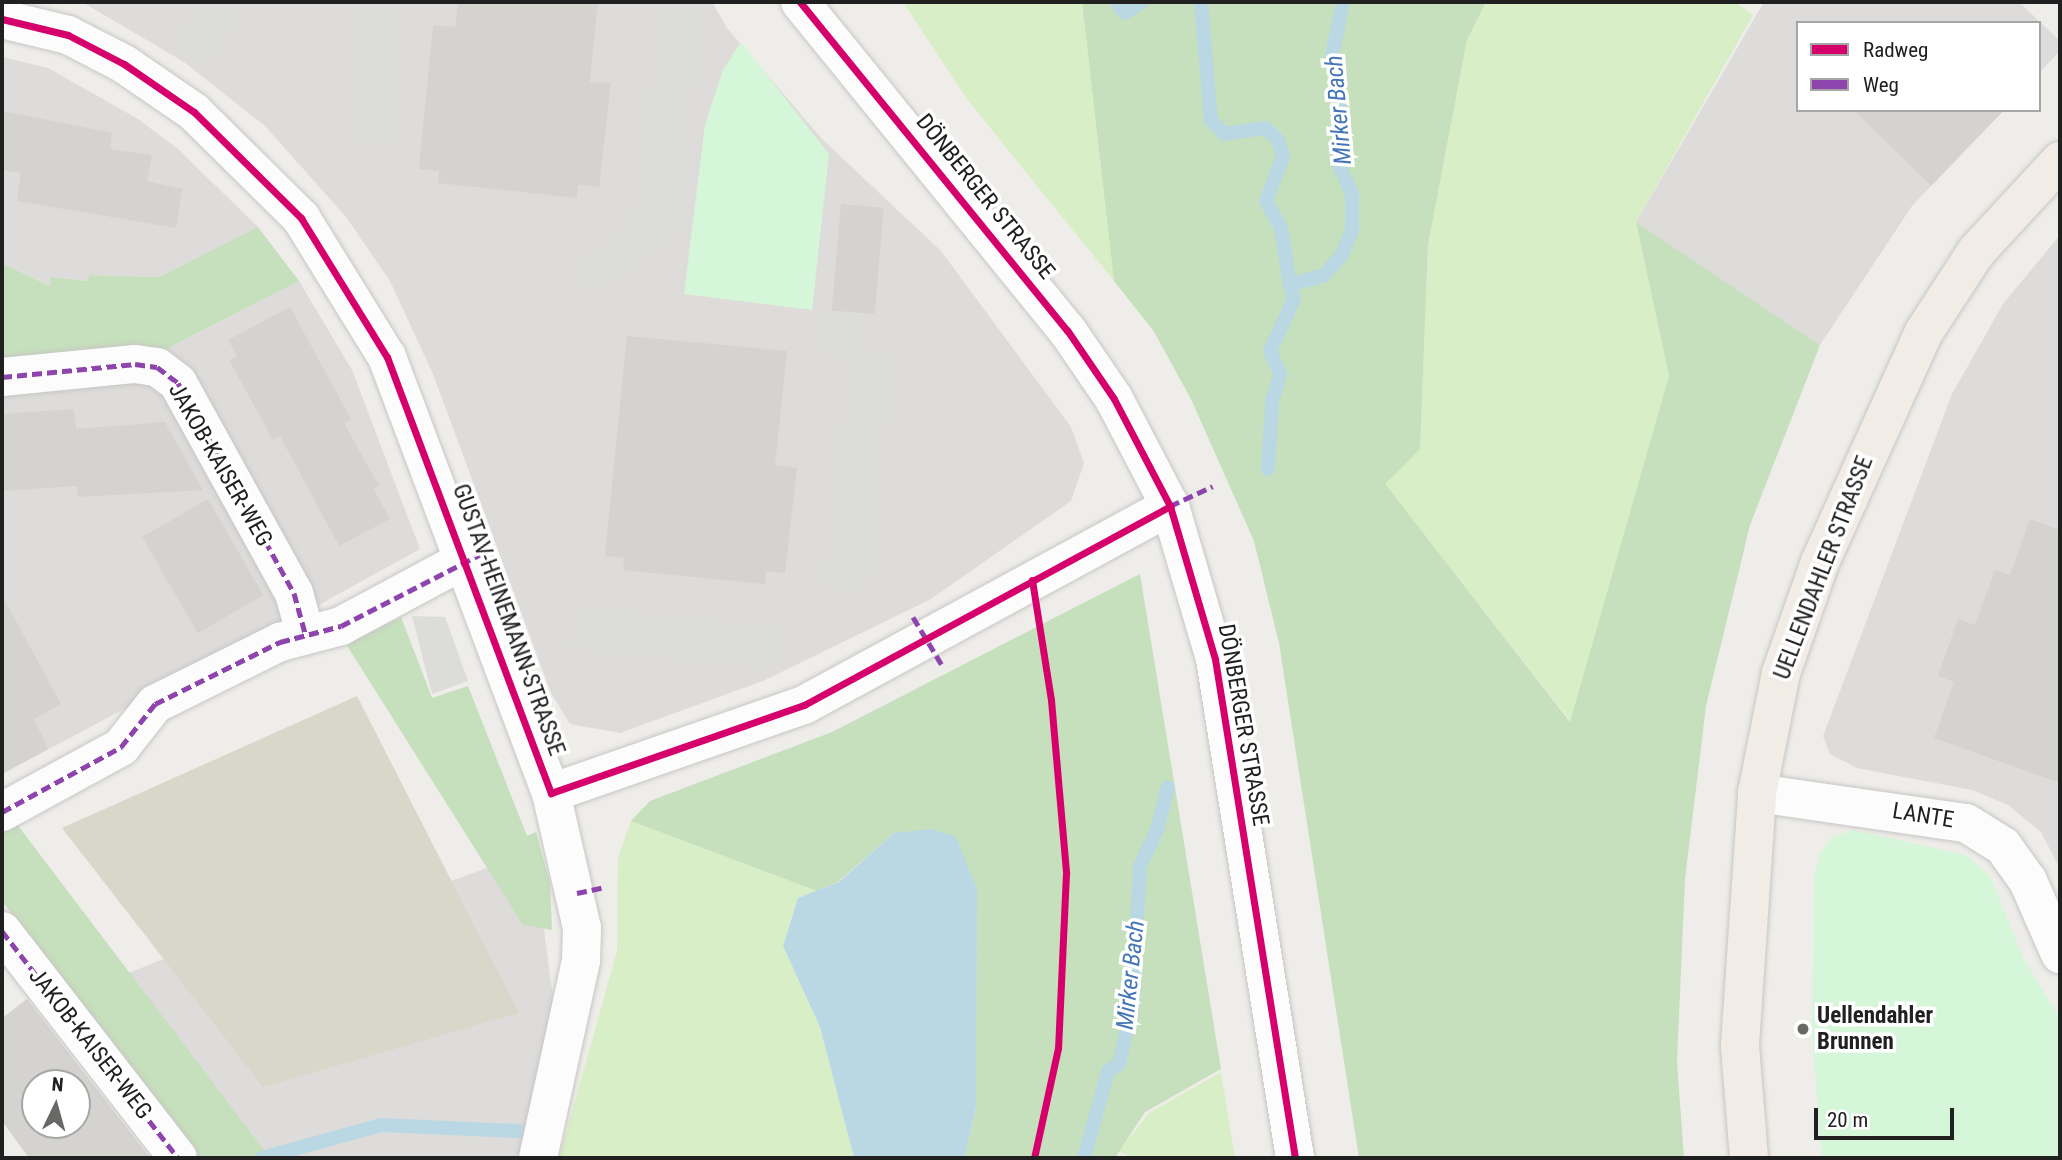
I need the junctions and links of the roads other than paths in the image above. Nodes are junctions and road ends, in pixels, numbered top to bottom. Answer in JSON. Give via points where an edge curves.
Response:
{"nodes":[{"id":1,"x":800,"y":2,"type":"edge"},
{"id":2,"x":2,"y":19,"type":"edge"},
{"id":3,"x":2060,"y":161,"type":"edge"},
{"id":4,"x":2,"y":377,"type":"edge"},
{"id":5,"x":1170,"y":506,"type":"junction"},
{"id":6,"x":464,"y":560,"type":"junction"},
{"id":7,"x":305,"y":634,"type":"junction"},
{"id":8,"x":551,"y":793,"type":"junction"},
{"id":9,"x":1756,"y":793,"type":"junction"},
{"id":10,"x":2,"y":812,"type":"edge"},
{"id":11,"x":2,"y":930,"type":"edge"},
{"id":12,"x":2060,"y":954,"type":"edge"},
{"id":13,"x":178,"y":1158,"type":"edge"},
{"id":14,"x":538,"y":1158,"type":"edge"},
{"id":15,"x":1296,"y":1158,"type":"edge"},
{"id":16,"x":1749,"y":1158,"type":"edge"}],
"edges":[{"from":1,"to":5,"type":"street","name":"DÖNBERGER STRASSE","via":[[1067,330],[1114,399]]},
{"from":2,"to":6,"type":"street","name":"GUSTAV-HEINEMANN-STRASSE","via":[[68,35],[124,64],[194,112],[302,218],[387,357]]},
{"from":3,"to":9,"type":"main road","name":"UELLENDAHLER STRASSE","via":[[1976,252],[1924,332],[1816,575],[1777,686]]},
{"from":4,"to":7,"type":"street","name":"JAKOB-KAISER-WEG","via":[[135,364],[157,367],[178,383],[294,593]]},
{"from":5,"to":8,"type":"street","name":"GUSTAV-HEINEMANN-STRASSE","via":[[804,705]]},
{"from":5,"to":15,"type":"street","name":"DÖNBERGER STRASSE","via":[[1215,659]]},
{"from":6,"to":7,"type":"street","via":[[341,626]]},
{"from":6,"to":8,"type":"street","name":"GUSTAV-HEINEMANN-STRASSE"},
{"from":7,"to":10,"type":"street","via":[[155,704],[121,747]]},
{"from":8,"to":14,"type":"street","name":"GUSTAV-HEINEMANN-STRASSE","via":[[582,928],[581,960]]},
{"from":9,"to":12,"type":"street","name":"LANTE","via":[[1966,823],[2003,846],[2016,863]]},
{"from":9,"to":16,"type":"main road","name":"UELLENDAHLER STRASSE","via":[[1740,1045]]},
{"from":11,"to":13,"type":"street","name":"JAKOB-KAISER-WEG"}]}
